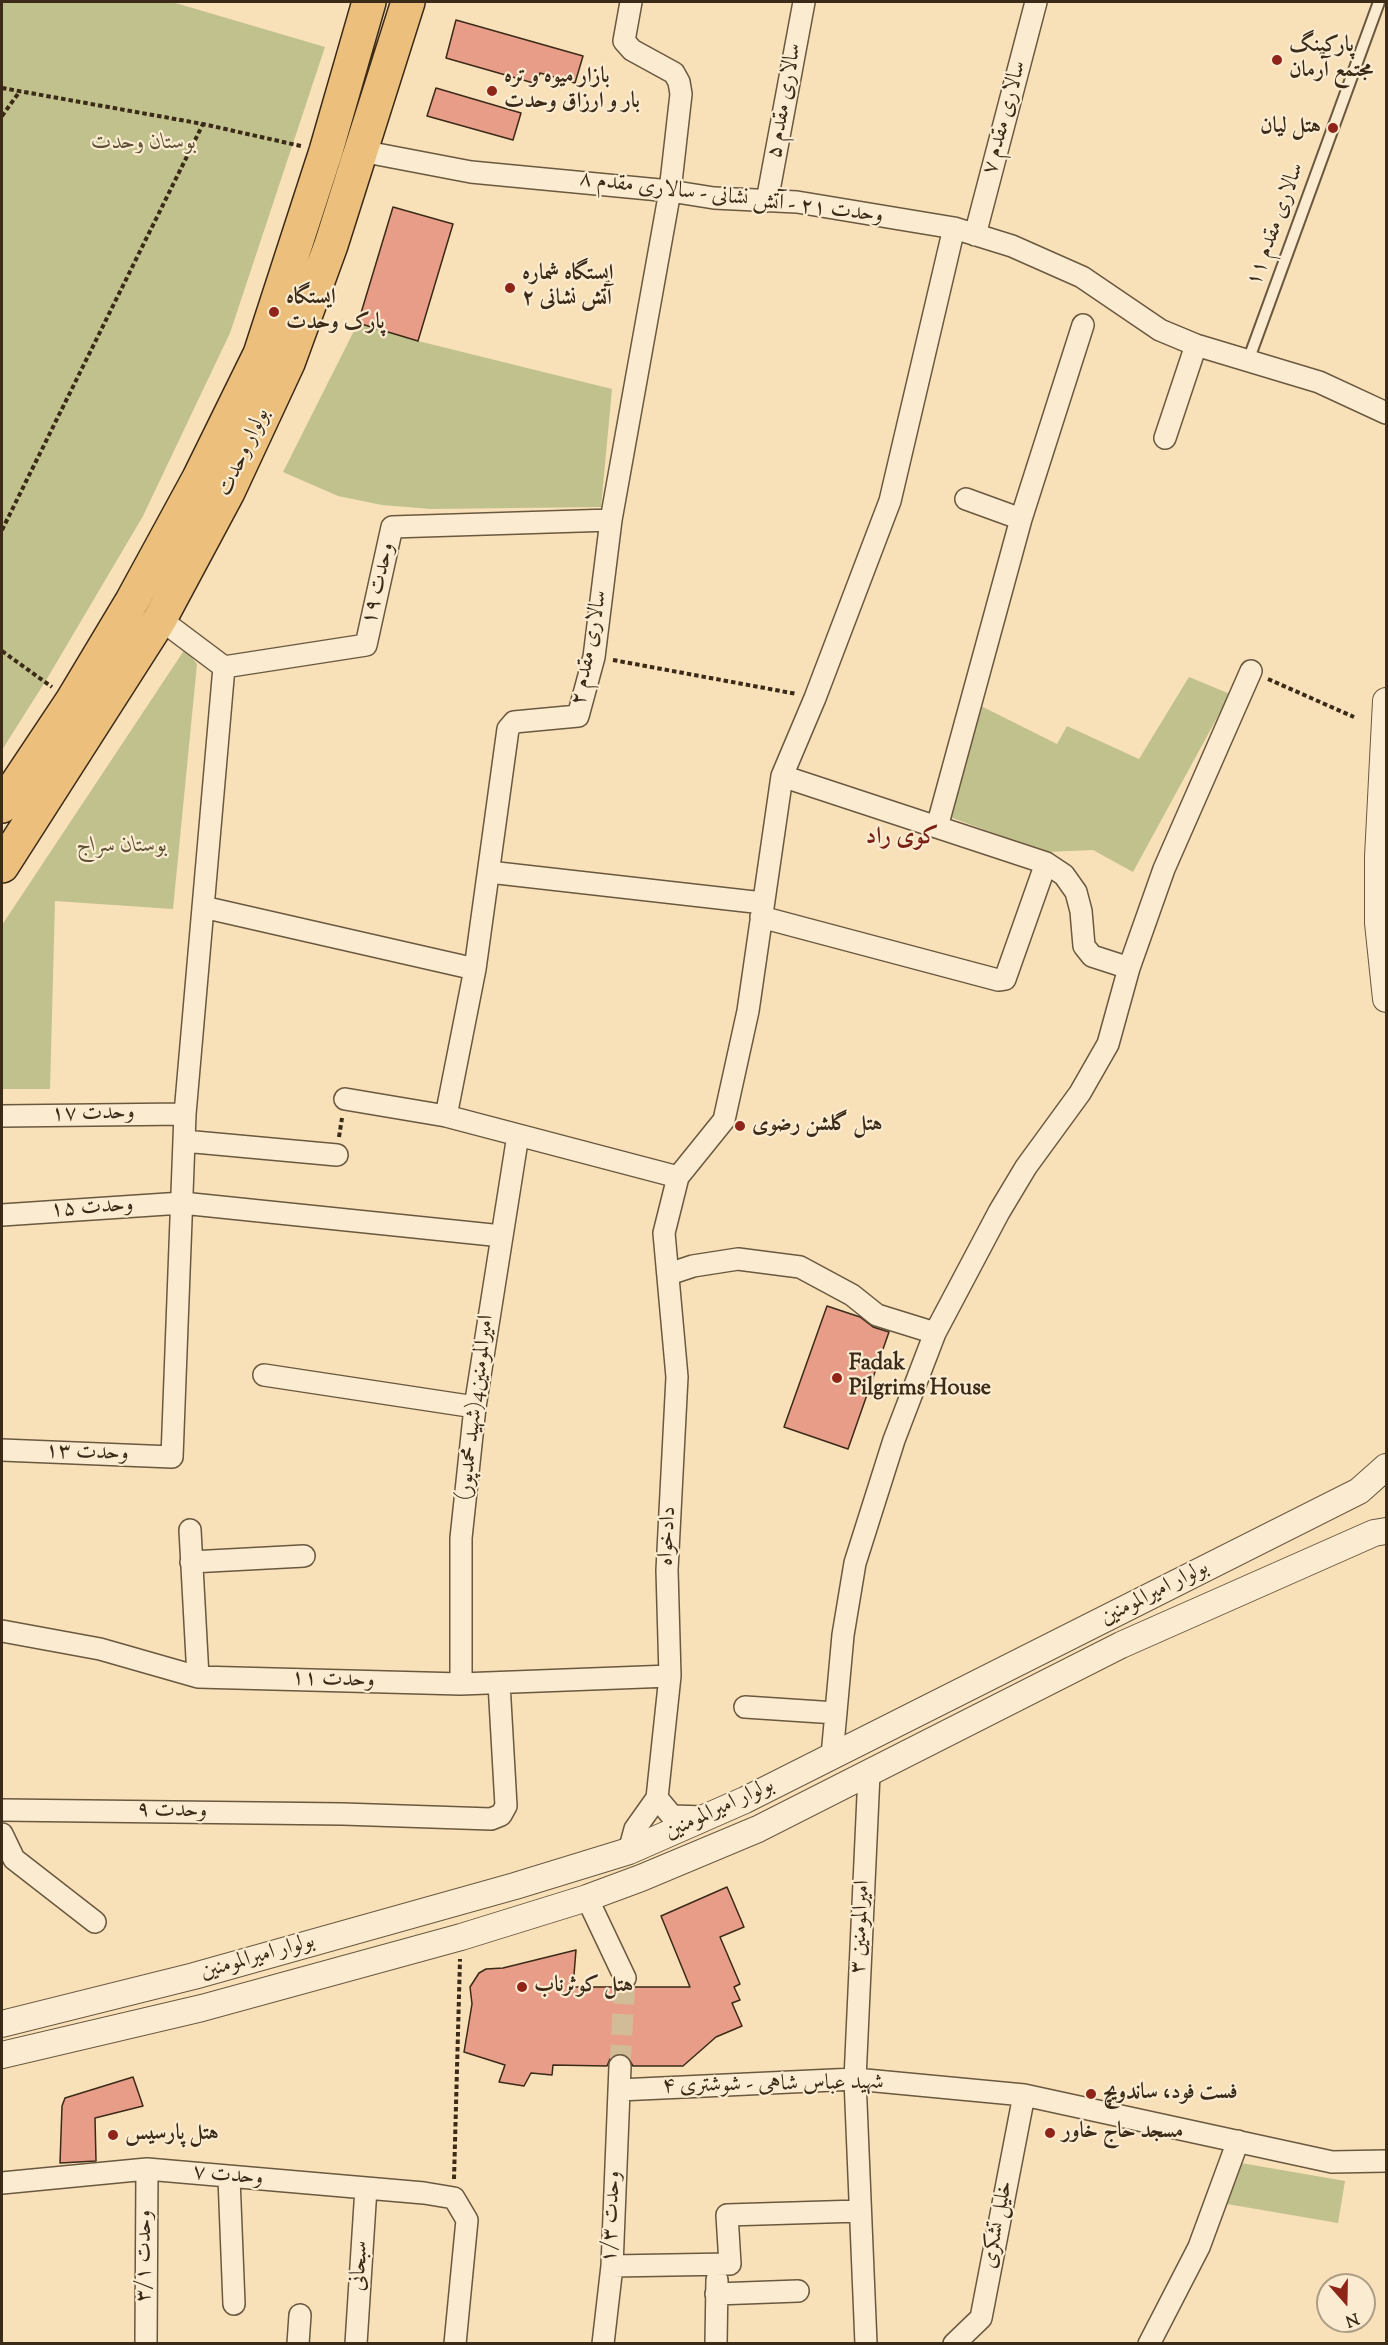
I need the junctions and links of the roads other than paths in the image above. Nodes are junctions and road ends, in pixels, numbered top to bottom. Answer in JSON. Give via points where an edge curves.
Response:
{"nodes":[{"id":1,"x":369,"y":2,"type":"edge"},
{"id":2,"x":408,"y":2,"type":"edge"},
{"id":3,"x":631,"y":2,"type":"edge"},
{"id":4,"x":804,"y":2,"type":"edge"},
{"id":5,"x":1036,"y":2,"type":"edge"},
{"id":6,"x":1379,"y":2,"type":"edge"},
{"id":7,"x":361,"y":151,"type":"junction"},
{"id":8,"x":670,"y":191,"type":"junction"},
{"id":9,"x":767,"y":201,"type":"junction"},
{"id":10,"x":954,"y":228,"type":"junction"},
{"id":11,"x":975,"y":235,"type":"junction"},
{"id":12,"x":1083,"y":325,"type":"dead end"},
{"id":13,"x":1196,"y":345,"type":"junction"},
{"id":14,"x":1248,"y":361,"type":"junction"},
{"id":15,"x":1386,"y":413,"type":"edge"},
{"id":16,"x":1165,"y":438,"type":"dead end"},
{"id":17,"x":966,"y":499,"type":"dead end"},
{"id":18,"x":1022,"y":519,"type":"junction"},
{"id":19,"x":611,"y":520,"type":"junction"},
{"id":20,"x":160,"y":619,"type":"junction"},
{"id":21,"x":224,"y":667,"type":"junction"},
{"id":22,"x":1251,"y":671,"type":"road end"},
{"id":23,"x":1386,"y":701,"type":"edge"},
{"id":24,"x":782,"y":776,"type":"junction"},
{"id":25,"x":2,"y":806,"type":"edge"},
{"id":26,"x":937,"y":827,"type":"junction"},
{"id":27,"x":1046,"y":863,"type":"junction"},
{"id":28,"x":2,"y":866,"type":"edge"},
{"id":29,"x":489,"y":872,"type":"junction"},
{"id":30,"x":203,"y":907,"type":"junction"},
{"id":31,"x":762,"y":910,"type":"junction"},
{"id":32,"x":1129,"y":968,"type":"junction"},
{"id":33,"x":475,"y":969,"type":"junction"},
{"id":34,"x":1386,"y":999,"type":"edge"},
{"id":35,"x":345,"y":1099,"type":"road end"},
{"id":36,"x":185,"y":1114,"type":"junction"},
{"id":37,"x":2,"y":1116,"type":"edge"},
{"id":38,"x":446,"y":1116,"type":"junction"},
{"id":39,"x":518,"y":1135,"type":"junction"},
{"id":40,"x":184,"y":1142,"type":"junction"},
{"id":41,"x":337,"y":1155,"type":"road end"},
{"id":42,"x":678,"y":1177,"type":"junction"},
{"id":43,"x":182,"y":1203,"type":"junction"},
{"id":44,"x":2,"y":1215,"type":"edge"},
{"id":45,"x":502,"y":1236,"type":"junction"},
{"id":46,"x":669,"y":1274,"type":"junction"},
{"id":47,"x":935,"y":1333,"type":"junction"},
{"id":48,"x":264,"y":1375,"type":"dead end"},
{"id":49,"x":475,"y":1407,"type":"junction"},
{"id":50,"x":2,"y":1450,"type":"edge"},
{"id":51,"x":1386,"y":1467,"type":"edge"},
{"id":52,"x":190,"y":1530,"type":"dead end"},
{"id":53,"x":1386,"y":1530,"type":"edge"},
{"id":54,"x":304,"y":1556,"type":"dead end"},
{"id":55,"x":191,"y":1562,"type":"junction"},
{"id":56,"x":2,"y":1635,"type":"edge"},
{"id":57,"x":670,"y":1676,"type":"junction"},
{"id":58,"x":198,"y":1677,"type":"junction"},
{"id":59,"x":499,"y":1683,"type":"junction"},
{"id":60,"x":461,"y":1684,"type":"junction"},
{"id":61,"x":745,"y":1707,"type":"dead end"},
{"id":62,"x":836,"y":1713,"type":"junction"},
{"id":63,"x":832,"y":1756,"type":"junction"},
{"id":64,"x":869,"y":1774,"type":"junction"},
{"id":65,"x":657,"y":1798,"type":"junction"},
{"id":66,"x":2,"y":1810,"type":"edge"},
{"id":67,"x":705,"y":1817,"type":"junction"},
{"id":68,"x":2,"y":1834,"type":"edge"},
{"id":69,"x":629,"y":1851,"type":"junction"},
{"id":70,"x":587,"y":1898,"type":"junction"},
{"id":71,"x":95,"y":1922,"type":"dead end"},
{"id":72,"x":625,"y":1978,"type":"tunnel mouth"},
{"id":73,"x":2,"y":2024,"type":"edge"},
{"id":74,"x":2,"y":2055,"type":"edge"},
{"id":75,"x":620,"y":2066,"type":"tunnel mouth"},
{"id":76,"x":855,"y":2079,"type":"junction"},
{"id":77,"x":619,"y":2091,"type":"junction"},
{"id":78,"x":1024,"y":2095,"type":"junction"},
{"id":79,"x":1238,"y":2141,"type":"junction"},
{"id":80,"x":1386,"y":2161,"type":"edge"},
{"id":81,"x":147,"y":2169,"type":"junction"},
{"id":82,"x":229,"y":2178,"type":"junction"},
{"id":83,"x":2,"y":2183,"type":"edge"},
{"id":84,"x":366,"y":2188,"type":"junction"},
{"id":85,"x":859,"y":2211,"type":"junction"},
{"id":86,"x":717,"y":2264,"type":"junction"},
{"id":87,"x":612,"y":2266,"type":"junction"},
{"id":88,"x":798,"y":2291,"type":"dead end"},
{"id":89,"x":716,"y":2294,"type":"junction"},
{"id":90,"x":234,"y":2304,"type":"dead end"},
{"id":91,"x":300,"y":2315,"type":"dead end"},
{"id":92,"x":146,"y":2343,"type":"edge"},
{"id":93,"x":298,"y":2343,"type":"edge"},
{"id":94,"x":356,"y":2343,"type":"edge"},
{"id":95,"x":455,"y":2343,"type":"edge"},
{"id":96,"x":603,"y":2343,"type":"edge"},
{"id":97,"x":716,"y":2343,"type":"edge"},
{"id":98,"x":866,"y":2343,"type":"edge"},
{"id":99,"x":954,"y":2343,"type":"edge"},
{"id":100,"x":1149,"y":2343,"type":"edge"}],
"edges":[{"from":1,"to":25,"type":"main road","name":"بولوار وحدت","via":[[260,354],[132,601]]},
{"from":2,"to":7,"type":"main road","name":"بولوار وحدت"},
{"from":3,"to":8,"type":"street","name":"سالاری مقدم ۲","via":[[624,40],[632,50],[674,73],[679,81],[681,94]]},
{"from":4,"to":9,"type":"street","name":"سالاری مقدم ۵"},
{"from":5,"to":11,"type":"street","name":"سالاری مقدم ۷"},
{"from":6,"to":14,"type":"lane","name":"سالاری مقدم ۱۱"},
{"from":7,"to":8,"type":"street","name":"وحدت ۲۱ - آتش نشانی - سالاری مقدم ۸","via":[[471,172]]},
{"from":7,"to":20,"type":"main road","name":"بولوار وحدت","via":[[288,363],[228,492]]},
{"from":8,"to":9,"type":"street","name":"وحدت ۲۱ - آتش نشانی - سالاری مقدم ۸"},
{"from":8,"to":19,"type":"street","name":"سالاری مقدم ۲"},
{"from":9,"to":10,"type":"street","name":"وحدت ۲۱ - آتش نشانی - سالاری مقدم ۸","via":[[797,202]]},
{"from":10,"to":11,"type":"street","name":"وحدت ۲۱ - آتش نشانی - سالاری مقدم ۸"},
{"from":10,"to":24,"type":"street","via":[[890,501]]},
{"from":11,"to":13,"type":"street","name":"وحدت ۲۱ - آتش نشانی - سالاری مقدم ۸","via":[[1012,246],[1082,277],[1160,330]]},
{"from":12,"to":18,"type":"street"},
{"from":13,"to":14,"type":"street","name":"وحدت ۲۱ - آتش نشانی - سالاری مقدم ۸"},
{"from":13,"to":16,"type":"street"},
{"from":14,"to":15,"type":"street","name":"وحدت ۲۱ - آتش نشانی - سالاری مقدم ۸","via":[[1319,382]]},
{"from":17,"to":18,"type":"street"},
{"from":18,"to":26,"type":"street"},
{"from":19,"to":21,"type":"street","name":"وحدت ۱۹","via":[[393,527],[366,645]]},
{"from":19,"to":29,"type":"street","name":"سالاری مقدم ۲","via":[[594,657],[578,716],[509,724]]},
{"from":20,"to":21,"type":"street"},
{"from":20,"to":28,"type":"main road","name":"بولوار وحدت"},
{"from":21,"to":30,"type":"street"},
{"from":22,"to":32,"type":"street","via":[[1164,868]]},
{"from":23,"to":34,"type":"street","via":[[1378,857],[1378,923]]},
{"from":24,"to":26,"type":"street"},
{"from":24,"to":31,"type":"street"},
{"from":26,"to":27,"type":"street"},
{"from":27,"to":31,"type":"street","via":[[1005,979]]},
{"from":27,"to":32,"type":"street","via":[[1064,875],[1076,892],[1084,946],[1092,956]]},
{"from":29,"to":31,"type":"street"},
{"from":29,"to":33,"type":"street","name":"سالاری مقدم ۲"},
{"from":30,"to":33,"type":"street"},
{"from":30,"to":36,"type":"street"},
{"from":31,"to":42,"type":"street","via":[[748,1011],[724,1120]]},
{"from":32,"to":47,"type":"street","via":[[1108,1044],[1080,1093],[1026,1167],[999,1212]]},
{"from":33,"to":38,"type":"street","name":"سالاری مقدم ۲"},
{"from":35,"to":38,"type":"street"},
{"from":36,"to":37,"type":"street","name":"وحدت ۱۷"},
{"from":36,"to":40,"type":"street"},
{"from":38,"to":39,"type":"street"},
{"from":39,"to":42,"type":"street"},
{"from":39,"to":45,"type":"street","name":"امیرالمومنین4(شهید محمدپور)"},
{"from":40,"to":41,"type":"street"},
{"from":40,"to":43,"type":"street"},
{"from":42,"to":46,"type":"street","name":"دادخواه","via":[[664,1233]]},
{"from":43,"to":44,"type":"street","name":"وحدت ۱۵"},
{"from":43,"to":45,"type":"street","name":"وحدت ۱۵"},
{"from":43,"to":50,"type":"street","name":"وحدت ۱۳","via":[[172,1457]]},
{"from":45,"to":49,"type":"street","name":"امیرالمومنین4(شهید محمدپور)"},
{"from":46,"to":47,"type":"street","via":[[738,1259],[800,1267],[852,1295],[877,1315]]},
{"from":46,"to":57,"type":"street","name":"دادخواه","via":[[677,1377],[668,1570]]},
{"from":47,"to":62,"type":"street","via":[[891,1450],[855,1563]]},
{"from":48,"to":49,"type":"street"},
{"from":49,"to":60,"type":"street","name":"امیرالمومنین4(شهید محمدپور)","via":[[461,1538]]},
{"from":51,"to":63,"type":"street","name":"بولوار امیرالمومنین","via":[[1359,1491]]},
{"from":52,"to":55,"type":"street"},
{"from":53,"to":64,"type":"street","name":"بولوار امیرالمومنین","via":[[1121,1645]]},
{"from":54,"to":55,"type":"street"},
{"from":55,"to":58,"type":"street"},
{"from":56,"to":58,"type":"street","name":"وحدت ۱۱","via":[[100,1650]]},
{"from":57,"to":59,"type":"street","name":"وحدت ۱۱"},
{"from":57,"to":65,"type":"street","name":"دادخواه"},
{"from":58,"to":60,"type":"street","name":"وحدت ۱۱"},
{"from":59,"to":60,"type":"street","name":"وحدت ۱۱"},
{"from":59,"to":66,"type":"street","name":"وحدت ۹","via":[[506,1806],[501,1815],[491,1819]]},
{"from":61,"to":62,"type":"street"},
{"from":62,"to":63,"type":"street"},
{"from":63,"to":67,"type":"street","name":"بولوار امیرالمومنین"},
{"from":64,"to":70,"type":"street","name":"بولوار امیرالمومنین","via":[[758,1829]]},
{"from":64,"to":76,"type":"street","name":"امیرالمومنین ۳"},
{"from":65,"to":67,"type":"street","via":[[672,1816]]},
{"from":65,"to":69,"type":"street","via":[[635,1829]]},
{"from":67,"to":69,"type":"street","name":"بولوار امیرالمومنین"},
{"from":68,"to":71,"type":"street","via":[[15,1858]]},
{"from":69,"to":73,"type":"street","name":"بولوار امیرالمومنین","via":[[205,1972]]},
{"from":70,"to":72,"type":"street"},
{"from":70,"to":74,"type":"street","name":"بولوار امیرالمومنین","via":[[202,2008]]},
{"from":75,"to":77,"type":"street","name":"وحدت ۱/۳"},
{"from":76,"to":77,"type":"street","name":"شهید عباس شاهی - شوشتری ۴"},
{"from":76,"to":78,"type":"street","name":"شهید عباس شاهی - شوشتری ۴"},
{"from":76,"to":85,"type":"street","name":"امیرالمومنین ۳"},
{"from":77,"to":87,"type":"street","name":"وحدت ۱/۳"},
{"from":78,"to":79,"type":"street","name":"شهید عباس شاهی - شوشتری ۴"},
{"from":78,"to":99,"type":"street","name":"خلیل تشکری","via":[[981,2318]]},
{"from":79,"to":80,"type":"street","name":"شهید عباس شاهی - شوشتری ۴","via":[[1332,2162]]},
{"from":79,"to":100,"type":"street","via":[[1199,2247]]},
{"from":81,"to":82,"type":"street","name":"وحدت ۷"},
{"from":81,"to":83,"type":"street","name":"وحدت ۷"},
{"from":81,"to":92,"type":"street","name":"وحدت ۳/۱"},
{"from":82,"to":84,"type":"street","name":"وحدت ۷"},
{"from":82,"to":90,"type":"street"},
{"from":84,"to":94,"type":"street","name":"سبحانی"},
{"from":84,"to":95,"type":"street","name":"وحدت ۷","via":[[454,2198],[467,2220]]},
{"from":85,"to":86,"type":"street","via":[[727,2215],[730,2264]]},
{"from":85,"to":98,"type":"street","name":"امیرالمومنین ۳"},
{"from":86,"to":87,"type":"street"},
{"from":86,"to":89,"type":"street"},
{"from":87,"to":96,"type":"street","name":"وحدت ۱/۳"},
{"from":88,"to":89,"type":"street"},
{"from":89,"to":97,"type":"street"},
{"from":91,"to":93,"type":"street"}]}
